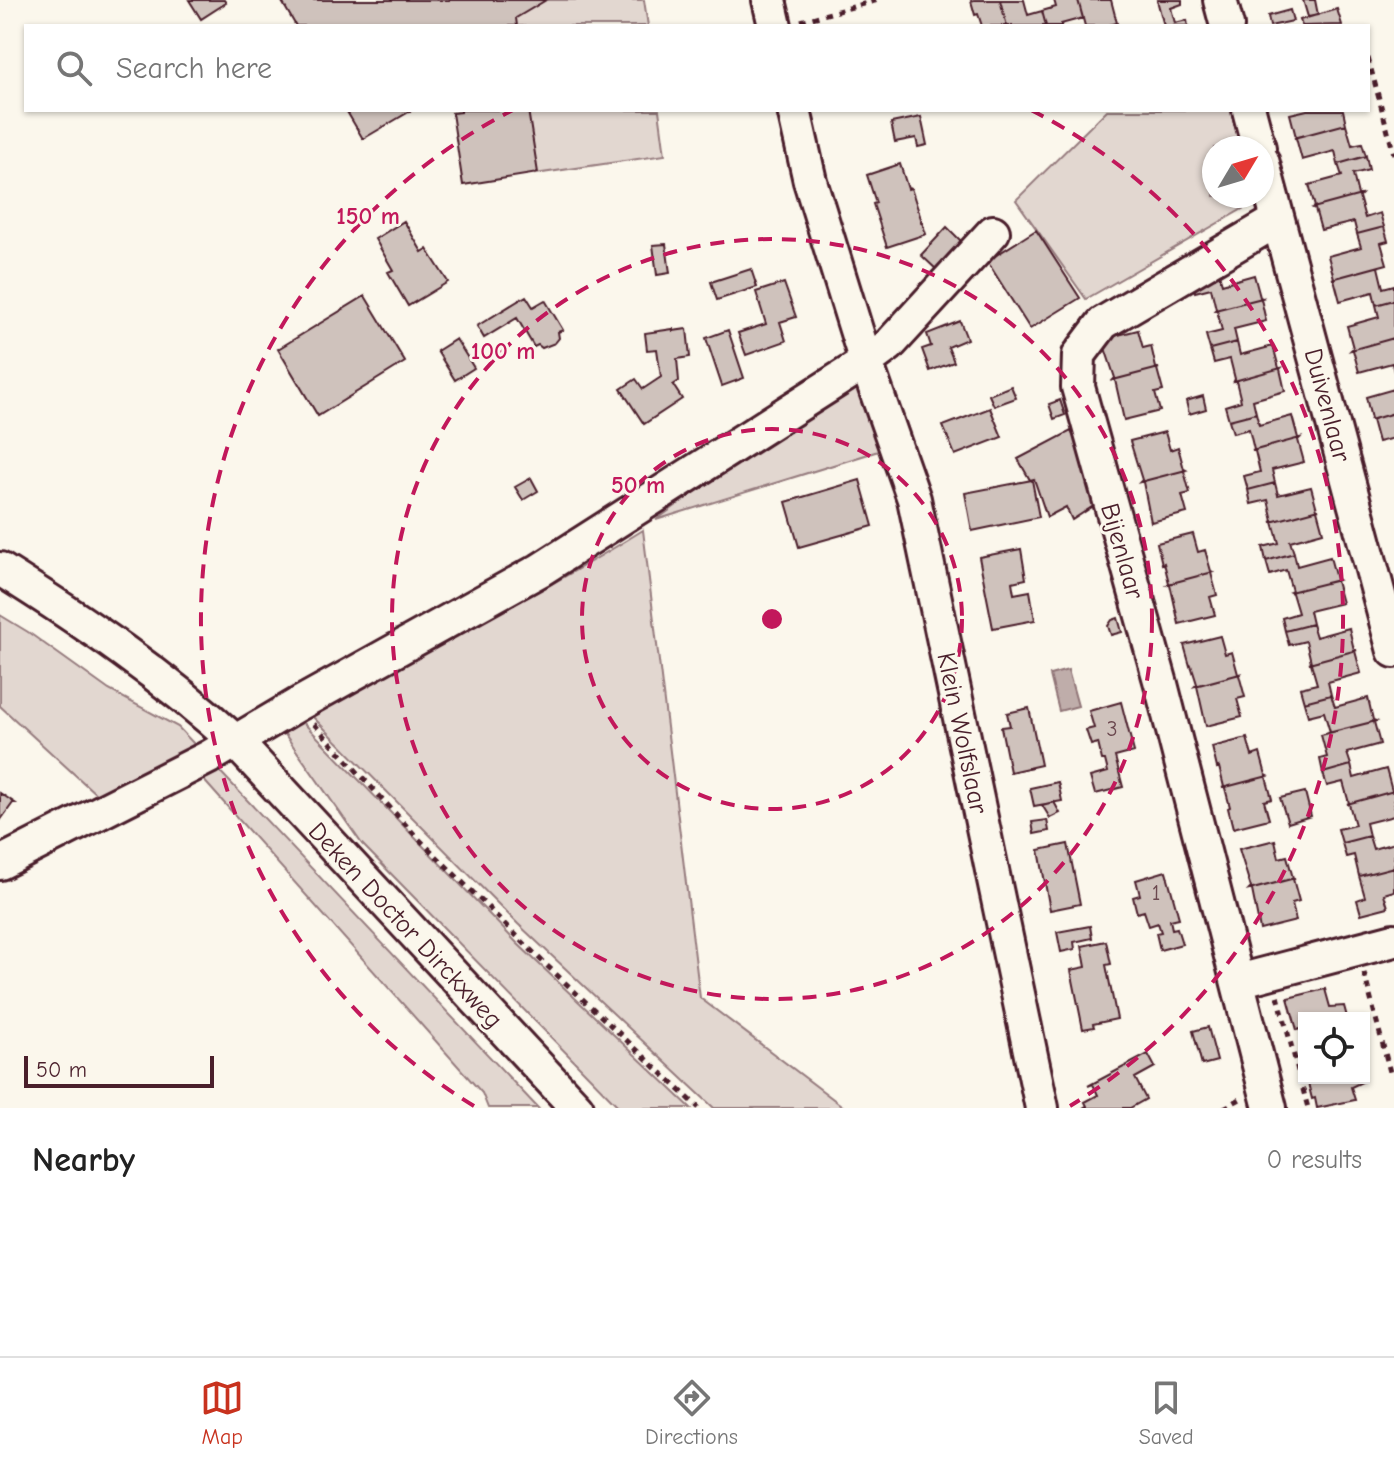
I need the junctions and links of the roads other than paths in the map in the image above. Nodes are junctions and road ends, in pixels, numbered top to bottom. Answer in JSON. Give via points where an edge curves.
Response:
{"nodes":[{"id":1,"x":769,"y":0,"type":"edge"},
{"id":2,"x":1220,"y":0,"type":"edge"},
{"id":3,"x":783,"y":24,"type":"edge"},
{"id":4,"x":1226,"y":24,"type":"edge"},
{"id":5,"x":794,"y":112,"type":"edge"},
{"id":6,"x":1250,"y":112,"type":"edge"},
{"id":7,"x":1256,"y":136,"type":"edge"},
{"id":8,"x":1274,"y":205,"type":"edge"},
{"id":9,"x":1278,"y":220,"type":"junction"},
{"id":10,"x":993,"y":232,"type":"dead end"},
{"id":11,"x":866,"y":362,"type":"junction"},
{"id":12,"x":0,"y":569,"type":"edge"},
{"id":13,"x":1394,"y":651,"type":"edge"},
{"id":14,"x":236,"y":742,"type":"junction"},
{"id":15,"x":0,"y":863,"type":"edge"},
{"id":16,"x":1394,"y":940,"type":"edge"},
{"id":17,"x":1238,"y":981,"type":"junction"},
{"id":18,"x":572,"y":1106,"type":"edge"},
{"id":19,"x":1042,"y":1108,"type":"edge"},
{"id":20,"x":1270,"y":1108,"type":"edge"}],
"edges":[{"from":1,"to":3,"type":"street"},
{"from":2,"to":4,"type":"street"},
{"from":5,"to":11,"type":"street","name":"Klein Wolfslaar","via":[[810,181]]},
{"from":6,"to":7,"type":"street"},
{"from":8,"to":9,"type":"street","name":"Duivenlaar"},
{"from":9,"to":13,"type":"street","name":"Duivenlaar"},
{"from":9,"to":17,"type":"street","name":"Bijenlaar","via":[[1103,323],[1079,355],[1078,387]]},
{"from":10,"to":11,"type":"street","via":[[889,345]]},
{"from":11,"to":14,"type":"street","via":[[540,570]]},
{"from":11,"to":19,"type":"street","name":"Klein Wolfslaar","via":[[914,499]]},
{"from":12,"to":14,"type":"street","name":"Deken Doctor Dirckxweg","via":[[146,668]]},
{"from":14,"to":15,"type":"street"},
{"from":14,"to":18,"type":"street","name":"Deken Doctor Dirckxweg"},
{"from":16,"to":17,"type":"street"},
{"from":17,"to":20,"type":"street","name":"Bijenlaar"}]}
